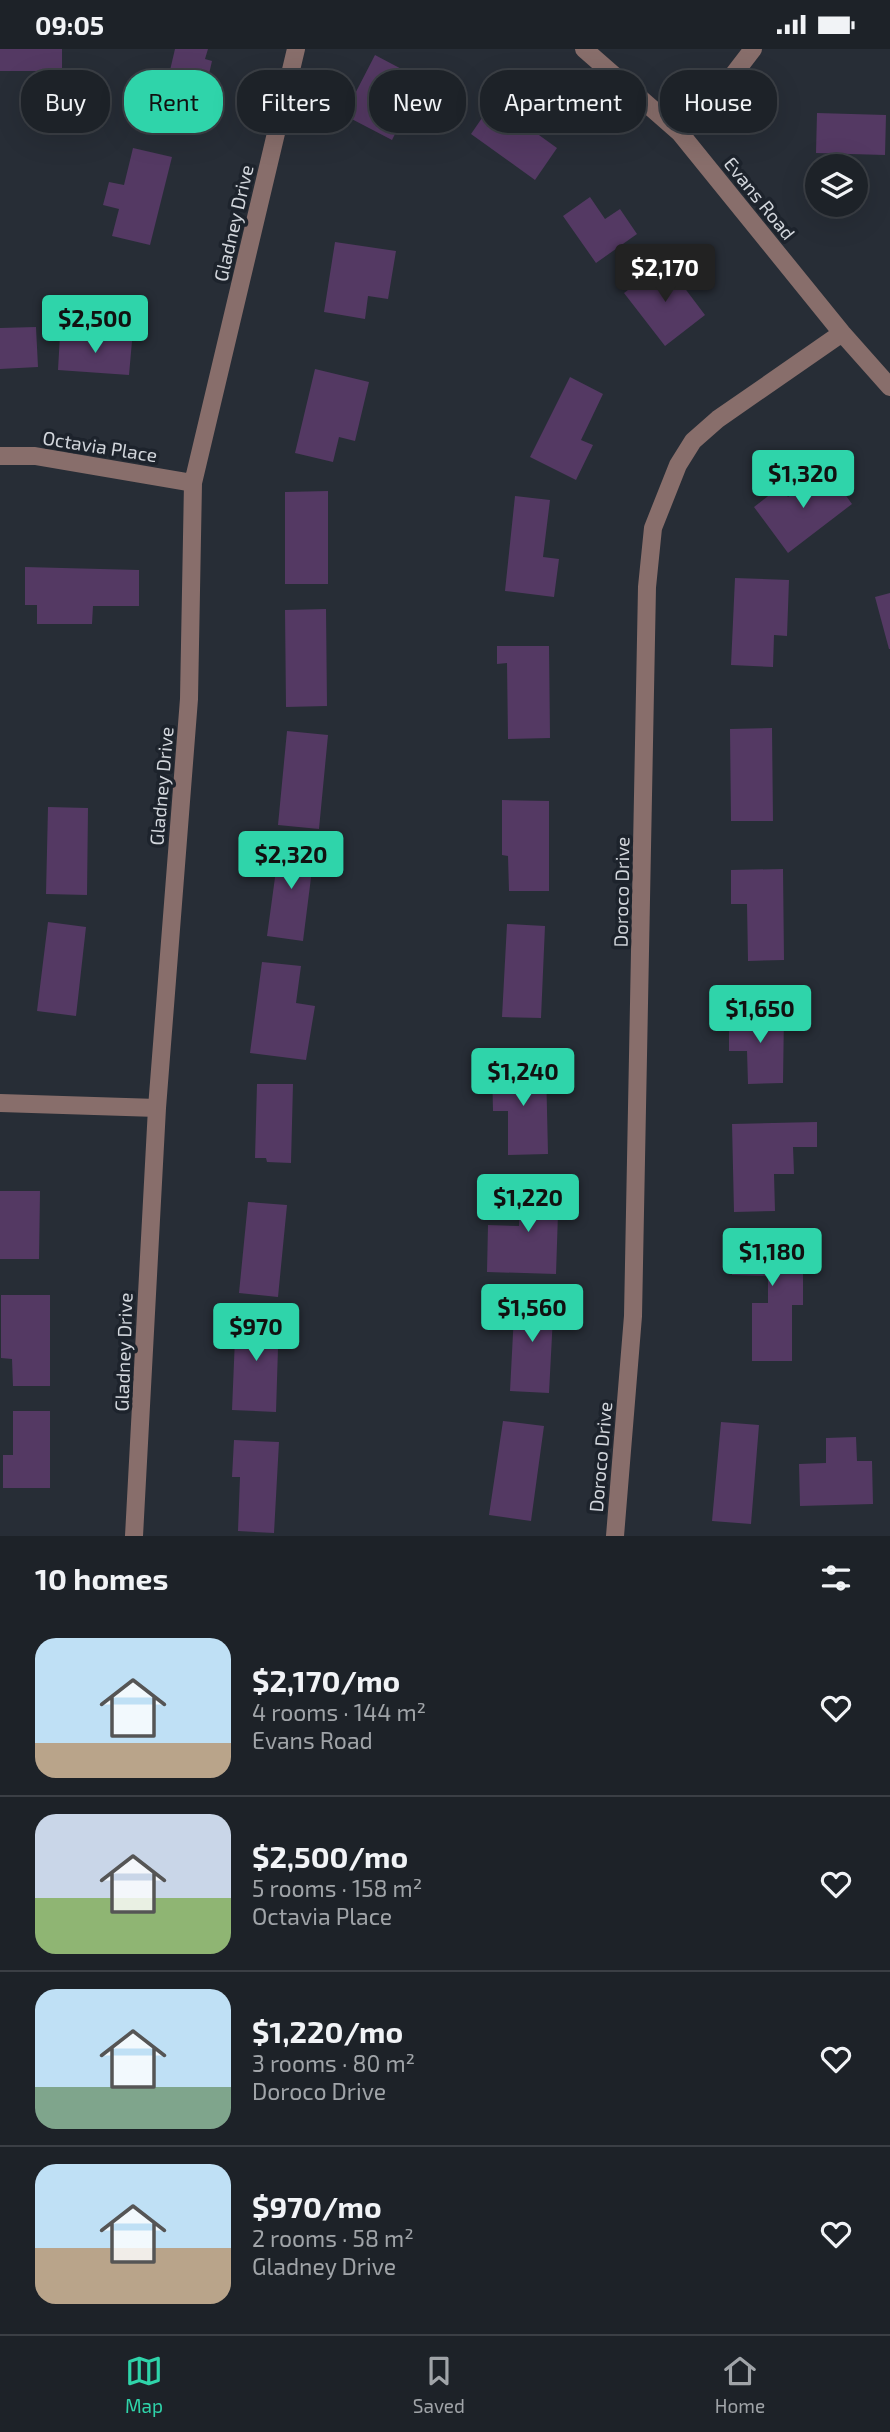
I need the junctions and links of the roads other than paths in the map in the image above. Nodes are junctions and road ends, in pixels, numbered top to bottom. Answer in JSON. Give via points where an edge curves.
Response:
{"nodes":[{"id":1,"x":296,"y":49,"type":"edge"},
{"id":2,"x":584,"y":49,"type":"edge"},
{"id":3,"x":753,"y":49,"type":"edge"},
{"id":4,"x":737,"y":70,"type":"edge"},
{"id":5,"x":660,"y":116,"type":"edge"},
{"id":6,"x":680,"y":133,"type":"edge"},
{"id":7,"x":842,"y":333,"type":"junction"},
{"id":8,"x":890,"y":387,"type":"edge"},
{"id":9,"x":0,"y":456,"type":"edge"},
{"id":10,"x":194,"y":483,"type":"junction"},
{"id":11,"x":0,"y":1103,"type":"edge"},
{"id":12,"x":156,"y":1108,"type":"junction"},
{"id":13,"x":134,"y":1536,"type":"edge"},
{"id":14,"x":615,"y":1536,"type":"edge"}],
"edges":[{"from":1,"to":10,"type":"street","name":"Gladney Drive"},
{"from":2,"to":5,"type":"street","name":"Evans Road"},
{"from":3,"to":4,"type":"street"},
{"from":6,"to":7,"type":"street","name":"Evans Road"},
{"from":7,"to":8,"type":"street","name":"Evans Road"},
{"from":7,"to":14,"type":"street","name":"Doroco Drive","via":[[693,441],[678,465],[653,529],[647,587],[633,1316]]},
{"from":9,"to":10,"type":"street","name":"Octavia Place","via":[[35,456]]},
{"from":10,"to":12,"type":"street","name":"Gladney Drive","via":[[189,698]]},
{"from":11,"to":12,"type":"street"},
{"from":12,"to":13,"type":"street","name":"Gladney Drive"}]}
